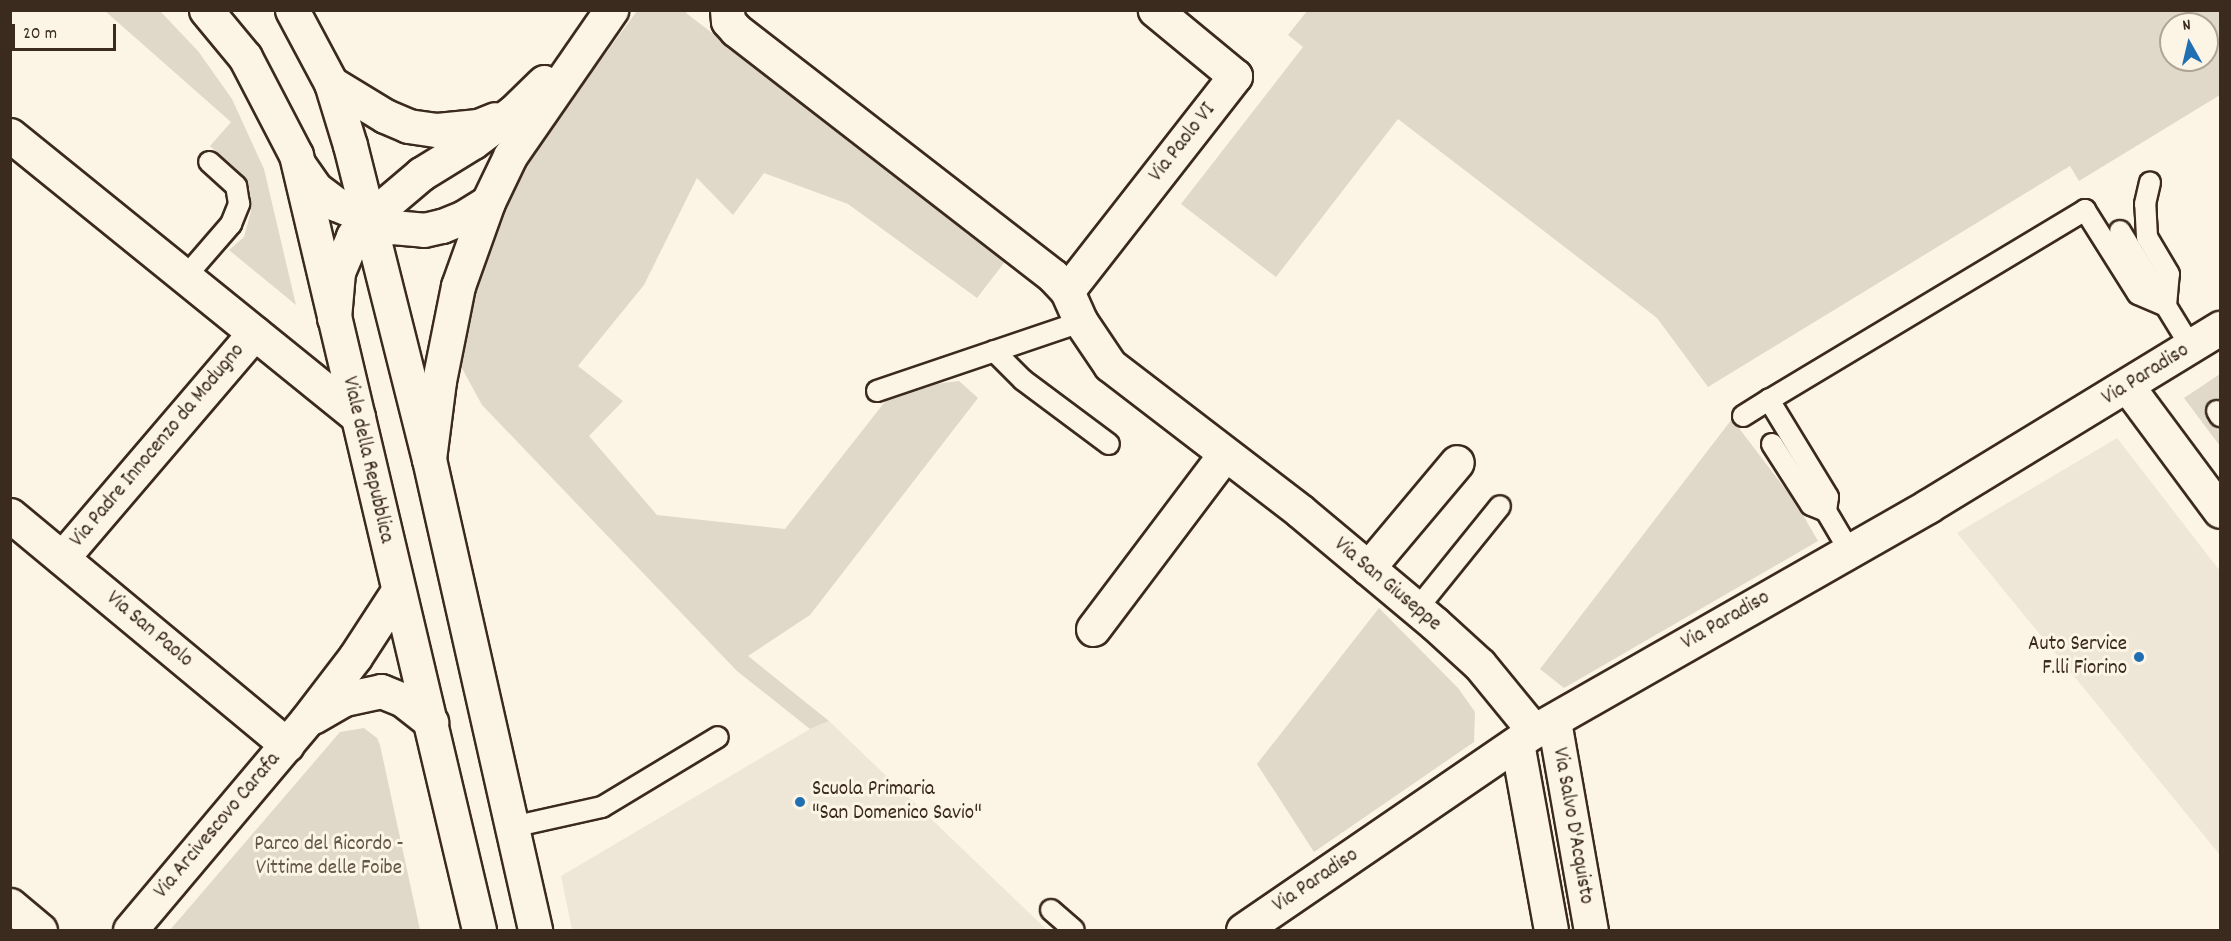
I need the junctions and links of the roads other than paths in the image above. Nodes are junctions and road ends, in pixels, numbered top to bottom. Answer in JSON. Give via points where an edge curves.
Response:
{"nodes":[{"id":1,"x":206,"y":10,"type":"edge"},
{"id":2,"x":292,"y":10,"type":"edge"},
{"id":3,"x":727,"y":10,"type":"edge"},
{"id":4,"x":1155,"y":10,"type":"edge"},
{"id":5,"x":603,"y":21,"type":"edge"},
{"id":6,"x":331,"y":82,"type":"junction"},
{"id":7,"x":513,"y":112,"type":"junction"},
{"id":8,"x":11,"y":135,"type":"edge"},
{"id":9,"x":209,"y":162,"type":"dead end"},
{"id":10,"x":299,"y":165,"type":"junction"},
{"id":11,"x":2150,"y":183,"type":"dead end"},
{"id":12,"x":488,"y":202,"type":"junction"},
{"id":13,"x":368,"y":219,"type":"junction"},
{"id":14,"x":2120,"y":231,"type":"dead end"},
{"id":15,"x":186,"y":276,"type":"junction"},
{"id":16,"x":1067,"y":291,"type":"junction"},
{"id":17,"x":2166,"y":306,"type":"junction"},
{"id":18,"x":334,"y":318,"type":"junction"},
{"id":19,"x":1081,"y":322,"type":"junction"},
{"id":20,"x":2220,"y":328,"type":"edge"},
{"id":21,"x":254,"y":333,"type":"junction"},
{"id":22,"x":2192,"y":347,"type":"junction"},
{"id":23,"x":994,"y":351,"type":"junction"},
{"id":24,"x":2128,"y":387,"type":"junction"},
{"id":25,"x":877,"y":391,"type":"dead end"},
{"id":26,"x":1769,"y":400,"type":"junction"},
{"id":27,"x":1743,"y":416,"type":"dead end"},
{"id":28,"x":358,"y":417,"type":"junction"},
{"id":29,"x":1109,"y":444,"type":"dead end"},
{"id":30,"x":1772,"y":444,"type":"dead end"},
{"id":31,"x":1225,"y":454,"type":"junction"},
{"id":32,"x":429,"y":459,"type":"junction"},
{"id":33,"x":1457,"y":462,"type":"dead end"},
{"id":34,"x":1500,"y":506,"type":"dead end"},
{"id":35,"x":1826,"y":511,"type":"junction"},
{"id":36,"x":2220,"y":511,"type":"edge"},
{"id":37,"x":13,"y":521,"type":"edge"},
{"id":38,"x":1850,"y":550,"type":"junction"},
{"id":39,"x":62,"y":558,"type":"junction"},
{"id":40,"x":1368,"y":568,"type":"junction"},
{"id":41,"x":398,"y":591,"type":"junction"},
{"id":42,"x":1417,"y":609,"type":"junction"},
{"id":43,"x":1093,"y":629,"type":"dead end"},
{"id":44,"x":431,"y":722,"type":"junction"},
{"id":45,"x":1535,"y":732,"type":"junction"},
{"id":46,"x":296,"y":733,"type":"junction"},
{"id":47,"x":718,"y":736,"type":"dead end"},
{"id":48,"x":512,"y":827,"type":"junction"},
{"id":49,"x":10,"y":905,"type":"edge"},
{"id":50,"x":1051,"y":910,"type":"dead end"},
{"id":51,"x":40,"y":930,"type":"edge"},
{"id":52,"x":130,"y":930,"type":"edge"},
{"id":53,"x":479,"y":930,"type":"edge"},
{"id":54,"x":536,"y":930,"type":"edge"},
{"id":55,"x":1074,"y":930,"type":"edge"},
{"id":56,"x":1243,"y":930,"type":"edge"},
{"id":57,"x":1551,"y":930,"type":"edge"},
{"id":58,"x":1591,"y":930,"type":"edge"}],
"edges":[{"from":1,"to":10,"type":"main road","name":"Viale della Repubblica","via":[[245,57],[292,143]]},
{"from":2,"to":6,"type":"main road"},
{"from":3,"to":16,"type":"main road","via":[[728,21],[735,30],[1011,242]]},
{"from":4,"to":16,"type":"main road","name":"Via Paolo VI","via":[[1235,76]]},
{"from":5,"to":7,"type":"main road"},
{"from":5,"to":12,"type":"main road","via":[[510,156]]},
{"from":6,"to":7,"type":"main road","via":[[408,126],[437,130],[478,126]]},
{"from":6,"to":13,"type":"main road"},
{"from":7,"to":13,"type":"main road","via":[[421,174]]},
{"from":8,"to":15,"type":"main road"},
{"from":9,"to":15,"type":"lane","via":[[236,186],[238,204],[231,224]]},
{"from":10,"to":13,"type":"main road","via":[[316,189]]},
{"from":10,"to":18,"type":"main road","name":"Viale della Repubblica"},
{"from":11,"to":17,"type":"lane","via":[[2145,204],[2147,237],[2169,274]]},
{"from":12,"to":13,"type":"main road","via":[[464,217],[424,230],[392,227]]},
{"from":12,"to":32,"type":"main road","via":[[458,286],[439,381]]},
{"from":13,"to":18,"type":"main road","via":[[353,236],[338,272]]},
{"from":13,"to":32,"type":"main road"},
{"from":14,"to":17,"type":"lane"},
{"from":15,"to":21,"type":"main road"},
{"from":16,"to":19,"type":"main road","name":"Via San Giuseppe"},
{"from":17,"to":22,"type":"lane"},
{"from":17,"to":26,"type":"lane","via":[[2138,294],[2085,210]]},
{"from":18,"to":28,"type":"main road","name":"Viale della Repubblica"},
{"from":19,"to":23,"type":"lane"},
{"from":19,"to":31,"type":"main road","name":"Via San Giuseppe","via":[[1110,364]]},
{"from":20,"to":22,"type":"main road","name":"Via Paradiso"},
{"from":21,"to":28,"type":"main road"},
{"from":21,"to":39,"type":"main road","name":"Via Padre Innocenzo da Modugno"},
{"from":22,"to":24,"type":"main road","name":"Via Paradiso"},
{"from":23,"to":25,"type":"lane"},
{"from":23,"to":29,"type":"lane","via":[[1023,380]]},
{"from":24,"to":36,"type":"main road"},
{"from":24,"to":38,"type":"main road","name":"Via Paradiso"},
{"from":26,"to":27,"type":"lane"},
{"from":26,"to":35,"type":"lane","via":[[1828,497]]},
{"from":28,"to":41,"type":"main road","name":"Viale della Repubblica"},
{"from":30,"to":35,"type":"lane","via":[[1811,505]]},
{"from":31,"to":40,"type":"main road","name":"Via San Giuseppe"},
{"from":31,"to":43,"type":"main road"},
{"from":32,"to":48,"type":"main road"},
{"from":33,"to":40,"type":"main road"},
{"from":34,"to":42,"type":"lane"},
{"from":35,"to":38,"type":"lane"},
{"from":37,"to":39,"type":"main road","name":"Via San Paolo"},
{"from":38,"to":45,"type":"main road","name":"Via Paradiso"},
{"from":39,"to":46,"type":"main road","name":"Via San Paolo"},
{"from":40,"to":42,"type":"main road","name":"Via San Giuseppe"},
{"from":41,"to":44,"type":"main road","name":"Viale della Repubblica"},
{"from":41,"to":46,"type":"main road","name":"Via Arcivescovo Carafa","via":[[355,657]]},
{"from":42,"to":45,"type":"main road","name":"Via San Giuseppe","via":[[1480,665]]},
{"from":44,"to":46,"type":"main road","name":"Via Arcivescovo Carafa","via":[[403,700],[381,691],[344,699]]},
{"from":44,"to":53,"type":"main road","name":"Viale della Repubblica"},
{"from":45,"to":56,"type":"main road","name":"Via Paradiso"},
{"from":45,"to":57,"type":"main road","name":"Via Salvo D'Acquisto"},
{"from":45,"to":58,"type":"main road","name":"Via Salvo D'Acquisto"},
{"from":46,"to":52,"type":"main road","name":"Via Arcivescovo Carafa"},
{"from":47,"to":48,"type":"lane","via":[[602,807]]},
{"from":48,"to":54,"type":"main road"},
{"from":49,"to":51,"type":"main road"},
{"from":50,"to":55,"type":"lane"}]}
